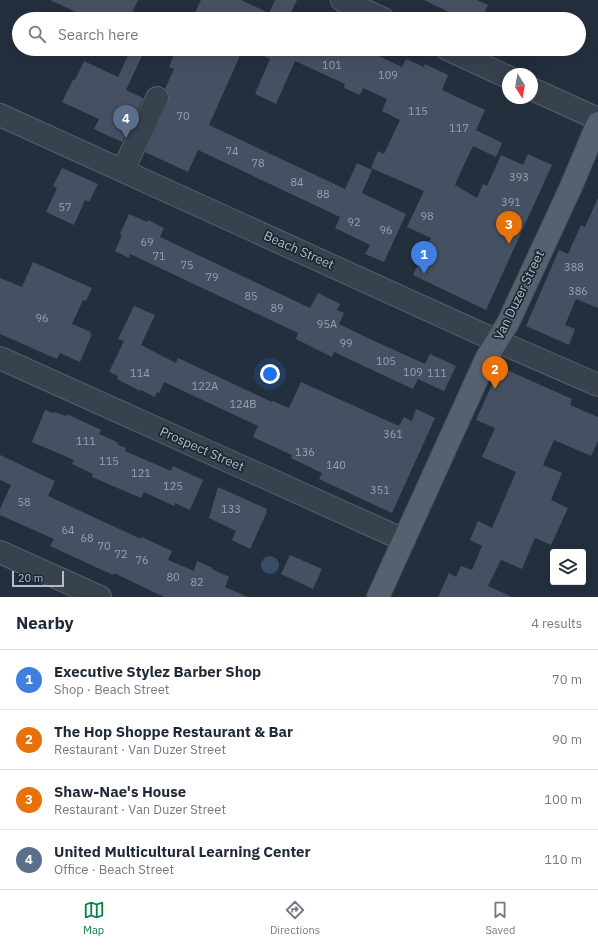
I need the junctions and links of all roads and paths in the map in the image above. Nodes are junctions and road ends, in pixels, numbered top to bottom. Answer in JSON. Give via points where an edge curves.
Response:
{"nodes":[{"id":1,"x":342,"y":0,"type":"edge"},
{"id":2,"x":368,"y":12,"type":"edge"},
{"id":3,"x":462,"y":56,"type":"edge"},
{"id":4,"x":502,"y":75,"type":"edge"},
{"id":5,"x":538,"y":92,"type":"edge"},
{"id":6,"x":157,"y":98,"type":"dead end"},
{"id":7,"x":0,"y":115,"type":"edge"},
{"id":8,"x":598,"y":121,"type":"edge"},
{"id":9,"x":123,"y":170,"type":"junction"},
{"id":10,"x":497,"y":340,"type":"junction"},
{"id":11,"x":0,"y":358,"type":"edge"},
{"id":12,"x":598,"y":385,"type":"edge"},
{"id":13,"x":404,"y":540,"type":"junction"},
{"id":14,"x":0,"y":552,"type":"edge"},
{"id":15,"x":100,"y":597,"type":"edge"},
{"id":16,"x":378,"y":597,"type":"edge"}],
"edges":[{"from":1,"to":2,"type":"street"},
{"from":3,"to":4,"type":"street"},
{"from":5,"to":8,"type":"street"},
{"from":6,"to":9,"type":"street"},
{"from":7,"to":9,"type":"street","name":"Beach Street"},
{"from":8,"to":10,"type":"main road","name":"Van Duzer Street","via":[[570,189],[508,323]]},
{"from":9,"to":10,"type":"street","name":"Beach Street"},
{"from":10,"to":12,"type":"street","name":"Beach Street"},
{"from":10,"to":13,"type":"main road","name":"Van Duzer Street"},
{"from":11,"to":13,"type":"street","name":"Prospect Street"},
{"from":13,"to":16,"type":"main road","name":"Van Duzer Street"},
{"from":14,"to":15,"type":"street"}]}
